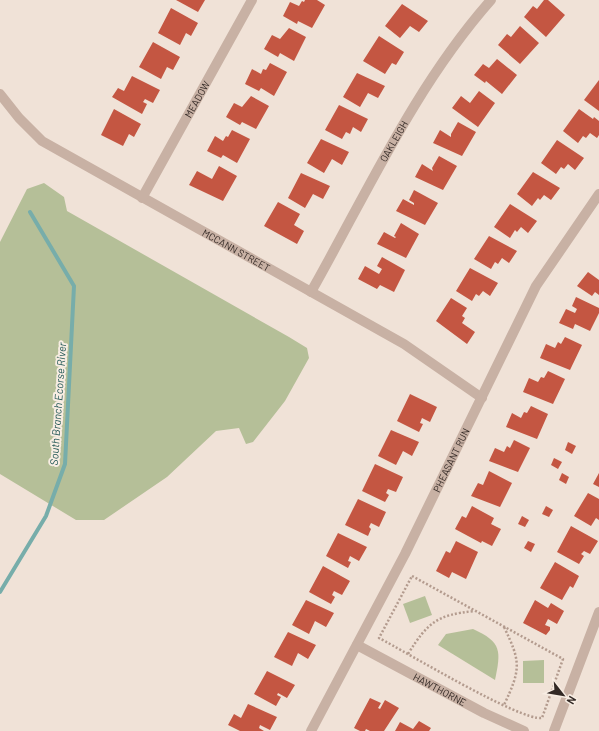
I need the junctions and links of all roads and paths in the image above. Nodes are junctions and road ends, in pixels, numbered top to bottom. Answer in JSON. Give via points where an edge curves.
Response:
{"nodes":[{"id":1,"x":252,"y":0,"type":"edge"},
{"id":2,"x":491,"y":0,"type":"edge"},
{"id":3,"x":0,"y":94,"type":"edge"},
{"id":4,"x":599,"y":194,"type":"edge"},
{"id":5,"x":142,"y":198,"type":"junction"},
{"id":6,"x":311,"y":292,"type":"junction"},
{"id":7,"x":482,"y":398,"type":"junction"},
{"id":8,"x":475,"y":611,"type":"junction"},
{"id":9,"x":599,"y":612,"type":"edge"},
{"id":10,"x":504,"y":626,"type":"junction"},
{"id":11,"x":357,"y":646,"type":"junction"},
{"id":12,"x":408,"y":654,"type":"junction"},
{"id":13,"x":504,"y":705,"type":"junction"},
{"id":14,"x":310,"y":731,"type":"edge"},
{"id":15,"x":524,"y":731,"type":"edge"},
{"id":16,"x":554,"y":731,"type":"edge"}],
"edges":[{"from":1,"to":5,"type":"street","name":"MEADOW"},
{"from":2,"to":6,"type":"street","name":"OAKLEIGH","via":[[461,35],[423,90]]},
{"from":3,"to":5,"type":"street","name":"MCCANN STREET","via":[[42,141]]},
{"from":4,"to":7,"type":"street","name":"PHEASANT RUN","via":[[536,286]]},
{"from":5,"to":6,"type":"street","name":"MCCANN STREET"},
{"from":6,"to":7,"type":"street","name":"MCCANN STREET","via":[[404,344]]},
{"from":7,"to":11,"type":"street","name":"PHEASANT RUN"},
{"from":8,"to":10,"type":"path"},
{"from":8,"to":12,"type":"path","via":[[440,617],[420,635]]},
{"from":8,"to":12,"type":"path","via":[[412,576],[379,638]]},
{"from":9,"to":16,"type":"street"},
{"from":10,"to":13,"type":"path","via":[[517,658],[517,670]]},
{"from":10,"to":13,"type":"path","via":[[563,659],[542,718],[535,719]]},
{"from":11,"to":14,"type":"street","name":"PHEASANT RUN"},
{"from":11,"to":15,"type":"street","name":"HAWTHORNE","via":[[484,713]]},
{"from":12,"to":13,"type":"path"}]}
